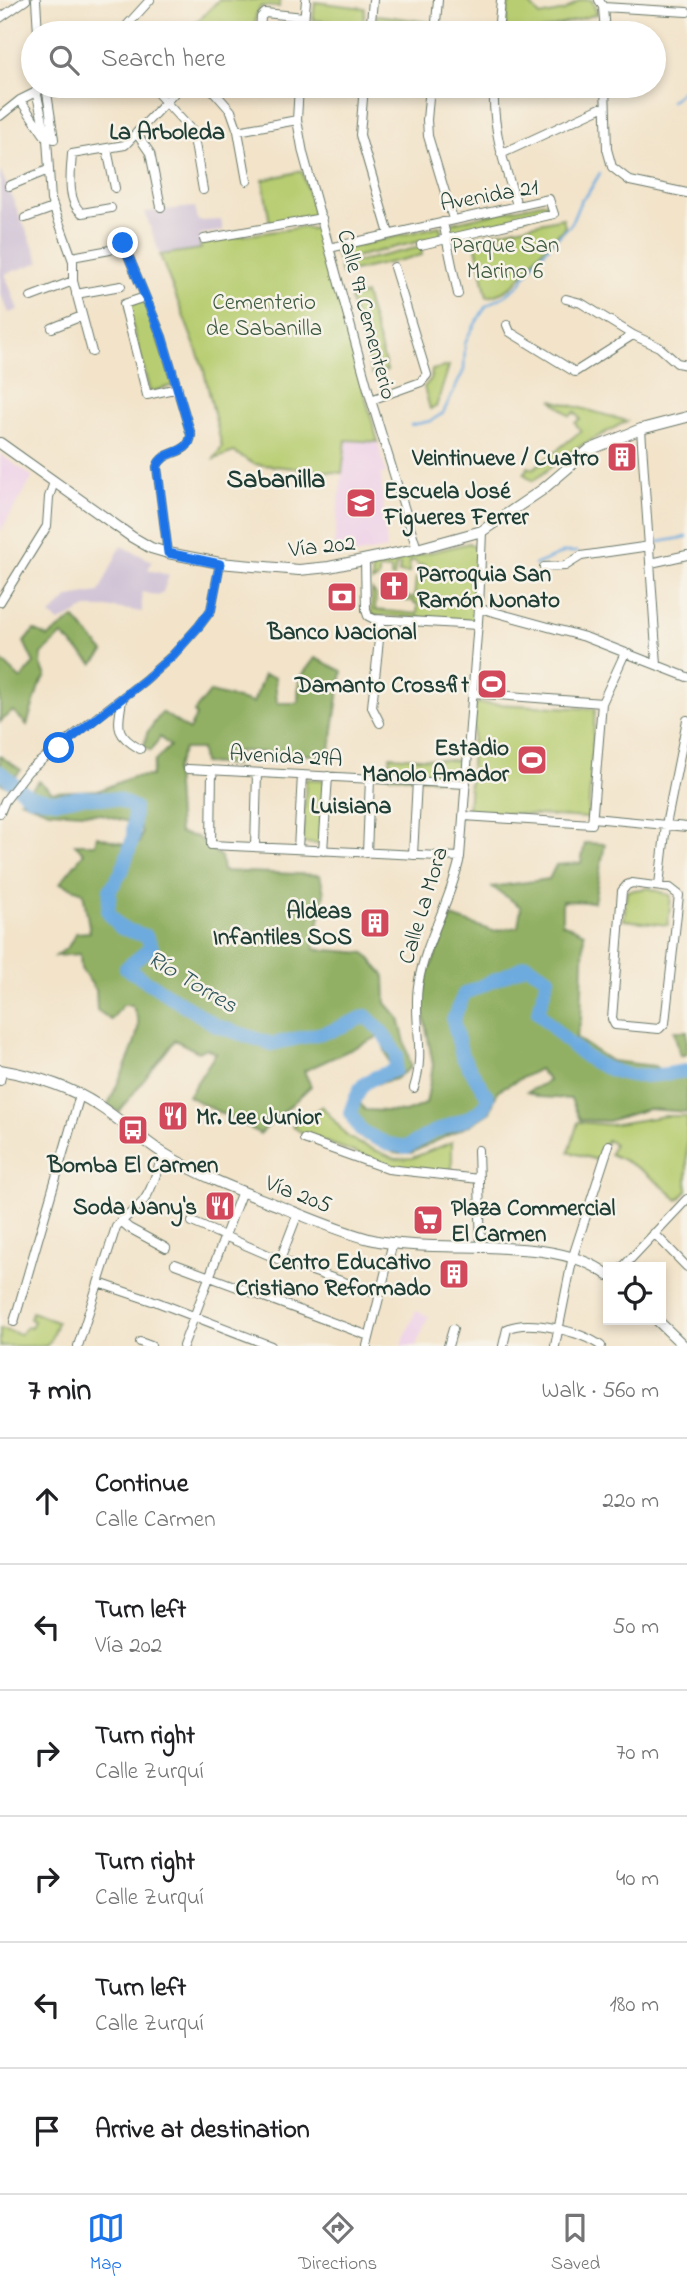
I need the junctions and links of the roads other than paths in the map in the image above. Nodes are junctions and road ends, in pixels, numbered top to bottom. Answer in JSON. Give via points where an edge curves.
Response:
{"nodes":[{"id":1,"x":26,"y":0,"type":"edge"},
{"id":2,"x":36,"y":0,"type":"edge"},
{"id":3,"x":150,"y":0,"type":"edge"},
{"id":4,"x":306,"y":0,"type":"edge"},
{"id":5,"x":373,"y":0,"type":"edge"},
{"id":6,"x":438,"y":0,"type":"edge"},
{"id":7,"x":501,"y":0,"type":"edge"},
{"id":8,"x":601,"y":4,"type":"edge"},
{"id":9,"x":687,"y":12,"type":"edge"},
{"id":10,"x":304,"y":17,"type":"junction"},
{"id":11,"x":0,"y":18,"type":"edge"},
{"id":12,"x":37,"y":21,"type":"edge"},
{"id":13,"x":131,"y":21,"type":"edge"},
{"id":14,"x":261,"y":21,"type":"edge"},
{"id":15,"x":304,"y":21,"type":"edge"},
{"id":16,"x":371,"y":21,"type":"edge"},
{"id":17,"x":436,"y":21,"type":"edge"},
{"id":18,"x":499,"y":21,"type":"edge"},
{"id":19,"x":24,"y":98,"type":"edge"},
{"id":20,"x":44,"y":98,"type":"edge"},
{"id":21,"x":163,"y":98,"type":"edge"},
{"id":22,"x":170,"y":98,"type":"edge"},
{"id":23,"x":220,"y":98,"type":"edge"},
{"id":24,"x":298,"y":98,"type":"edge"},
{"id":25,"x":363,"y":98,"type":"edge"},
{"id":26,"x":429,"y":98,"type":"edge"},
{"id":27,"x":494,"y":98,"type":"edge"},
{"id":28,"x":605,"y":98,"type":"edge"},
{"id":29,"x":20,"y":100,"type":"junction"},
{"id":30,"x":167,"y":102,"type":"junction"},
{"id":31,"x":605,"y":106,"type":"junction"},
{"id":32,"x":0,"y":116,"type":"edge"},
{"id":33,"x":297,"y":121,"type":"junction"},
{"id":34,"x":238,"y":131,"type":"junction"},
{"id":35,"x":136,"y":134,"type":"junction"},
{"id":36,"x":50,"y":139,"type":"junction"},
{"id":37,"x":107,"y":149,"type":"junction"},
{"id":38,"x":501,"y":153,"type":"junction"},
{"id":39,"x":48,"y":170,"type":"junction"},
{"id":40,"x":247,"y":181,"type":"dead end"},
{"id":41,"x":9,"y":186,"type":"dead end"},
{"id":42,"x":115,"y":188,"type":"dead end"},
{"id":43,"x":203,"y":190,"type":"dead end"},
{"id":44,"x":687,"y":193,"type":"edge"},
{"id":45,"x":517,"y":205,"type":"junction"},
{"id":46,"x":161,"y":207,"type":"dead end"},
{"id":47,"x":53,"y":208,"type":"junction"},
{"id":48,"x":111,"y":208,"type":"dead end"},
{"id":49,"x":25,"y":218,"type":"dead end"},
{"id":50,"x":322,"y":218,"type":"junction"},
{"id":51,"x":453,"y":219,"type":"junction"},
{"id":52,"x":443,"y":222,"type":"junction"},
{"id":53,"x":389,"y":234,"type":"junction"},
{"id":54,"x":204,"y":239,"type":"dead end"},
{"id":55,"x":447,"y":239,"type":"junction"},
{"id":56,"x":123,"y":243,"type":"dead end"},
{"id":57,"x":421,"y":245,"type":"dead end"},
{"id":58,"x":329,"y":248,"type":"junction"},
{"id":59,"x":110,"y":250,"type":"dead end"},
{"id":60,"x":72,"y":257,"type":"junction"},
{"id":61,"x":394,"y":267,"type":"dead end"},
{"id":62,"x":73,"y":281,"type":"junction"},
{"id":63,"x":121,"y":286,"type":"dead end"},
{"id":64,"x":76,"y":294,"type":"junction"},
{"id":65,"x":458,"y":294,"type":"dead end"},
{"id":66,"x":145,"y":297,"type":"junction"},
{"id":67,"x":31,"y":298,"type":"dead end"},
{"id":68,"x":566,"y":299,"type":"dead end"},
{"id":69,"x":82,"y":316,"type":"junction"},
{"id":70,"x":508,"y":325,"type":"dead end"},
{"id":71,"x":52,"y":328,"type":"dead end"},
{"id":72,"x":633,"y":335,"type":"junction"},
{"id":73,"x":92,"y":352,"type":"dead end"},
{"id":74,"x":687,"y":365,"type":"edge"},
{"id":75,"x":178,"y":388,"type":"junction"},
{"id":76,"x":371,"y":400,"type":"junction"},
{"id":77,"x":687,"y":417,"type":"edge"},
{"id":78,"x":641,"y":429,"type":"junction"},
{"id":79,"x":0,"y":443,"type":"edge"},
{"id":80,"x":54,"y":482,"type":"junction"},
{"id":81,"x":482,"y":531,"type":"junction"},
{"id":82,"x":650,"y":546,"type":"junction"},
{"id":83,"x":417,"y":549,"type":"junction"},
{"id":84,"x":168,"y":553,"type":"junction"},
{"id":85,"x":687,"y":555,"type":"edge"},
{"id":86,"x":365,"y":560,"type":"junction"},
{"id":87,"x":651,"y":562,"type":"junction"},
{"id":88,"x":220,"y":564,"type":"junction"},
{"id":89,"x":544,"y":568,"type":"dead end"},
{"id":90,"x":0,"y":602,"type":"edge"},
{"id":91,"x":479,"y":608,"type":"junction"},
{"id":92,"x":381,"y":621,"type":"junction"},
{"id":93,"x":478,"y":625,"type":"junction"},
{"id":94,"x":625,"y":653,"type":"junction"},
{"id":95,"x":657,"y":665,"type":"junction"},
{"id":96,"x":687,"y":677,"type":"edge"},
{"id":97,"x":472,"y":693,"type":"junction"},
{"id":98,"x":122,"y":699,"type":"junction"},
{"id":99,"x":602,"y":703,"type":"junction"},
{"id":100,"x":687,"y":720,"type":"edge"},
{"id":101,"x":380,"y":723,"type":"dead end"},
{"id":102,"x":140,"y":749,"type":"dead end"},
{"id":103,"x":188,"y":769,"type":"dead end"},
{"id":104,"x":212,"y":770,"type":"junction"},
{"id":105,"x":257,"y":773,"type":"junction"},
{"id":106,"x":302,"y":775,"type":"junction"},
{"id":107,"x":328,"y":776,"type":"junction"},
{"id":108,"x":370,"y":779,"type":"junction"},
{"id":109,"x":418,"y":781,"type":"junction"},
{"id":110,"x":466,"y":784,"type":"junction"},
{"id":111,"x":0,"y":813,"type":"edge"},
{"id":112,"x":464,"y":816,"type":"junction"},
{"id":113,"x":593,"y":821,"type":"junction"},
{"id":114,"x":666,"y":825,"type":"junction"},
{"id":115,"x":687,"y":827,"type":"edge"},
{"id":116,"x":254,"y":847,"type":"junction"},
{"id":117,"x":298,"y":849,"type":"junction"},
{"id":118,"x":323,"y":850,"type":"junction"},
{"id":119,"x":367,"y":853,"type":"junction"},
{"id":120,"x":414,"y":855,"type":"junction"},
{"id":121,"x":460,"y":857,"type":"junction"},
{"id":122,"x":659,"y":885,"type":"junction"},
{"id":123,"x":1,"y":1070,"type":"edge"},
{"id":124,"x":0,"y":1082,"type":"edge"},
{"id":125,"x":414,"y":1088,"type":"dead end"},
{"id":126,"x":80,"y":1095,"type":"junction"},
{"id":127,"x":303,"y":1139,"type":"dead end"},
{"id":128,"x":609,"y":1145,"type":"dead end"},
{"id":129,"x":478,"y":1150,"type":"dead end"},
{"id":130,"x":164,"y":1153,"type":"junction"},
{"id":131,"x":479,"y":1178,"type":"junction"},
{"id":132,"x":242,"y":1191,"type":"junction"},
{"id":133,"x":686,"y":1202,"type":"edge"},
{"id":134,"x":298,"y":1213,"type":"junction"},
{"id":135,"x":121,"y":1221,"type":"junction"},
{"id":136,"x":192,"y":1222,"type":"dead end"},
{"id":137,"x":654,"y":1233,"type":"junction"},
{"id":138,"x":226,"y":1236,"type":"junction"},
{"id":139,"x":393,"y":1242,"type":"junction"},
{"id":140,"x":166,"y":1248,"type":"dead end"},
{"id":141,"x":481,"y":1248,"type":"junction"},
{"id":142,"x":573,"y":1256,"type":"junction"},
{"id":143,"x":280,"y":1260,"type":"junction"},
{"id":144,"x":627,"y":1262,"type":"edge"},
{"id":145,"x":175,"y":1264,"type":"dead end"},
{"id":146,"x":687,"y":1267,"type":"edge"},
{"id":147,"x":603,"y":1272,"type":"edge"},
{"id":148,"x":211,"y":1277,"type":"junction"},
{"id":149,"x":99,"y":1283,"type":"junction"},
{"id":150,"x":379,"y":1294,"type":"junction"},
{"id":151,"x":195,"y":1317,"type":"junction"},
{"id":152,"x":14,"y":1322,"type":"dead end"},
{"id":153,"x":660,"y":1325,"type":"edge"},
{"id":154,"x":453,"y":1329,"type":"dead end"},
{"id":155,"x":557,"y":1329,"type":"junction"},
{"id":156,"x":369,"y":1336,"type":"junction"},
{"id":157,"x":671,"y":1341,"type":"edge"},
{"id":158,"x":140,"y":1342,"type":"dead end"},
{"id":159,"x":245,"y":1342,"type":"edge"},
{"id":160,"x":78,"y":1346,"type":"edge"},
{"id":161,"x":150,"y":1346,"type":"edge"},
{"id":162,"x":183,"y":1346,"type":"edge"},
{"id":163,"x":271,"y":1346,"type":"edge"},
{"id":164,"x":367,"y":1346,"type":"edge"},
{"id":165,"x":448,"y":1346,"type":"edge"},
{"id":166,"x":503,"y":1346,"type":"edge"},
{"id":167,"x":555,"y":1346,"type":"edge"},
{"id":168,"x":601,"y":1346,"type":"edge"},
{"id":169,"x":684,"y":1346,"type":"edge"}],
"edges":[{"from":1,"to":11,"type":"street"},
{"from":2,"to":12,"type":"street"},
{"from":3,"to":13,"type":"street"},
{"from":4,"to":10,"type":"street"},
{"from":5,"to":16,"type":"street"},
{"from":6,"to":17,"type":"street"},
{"from":7,"to":18,"type":"street"},
{"from":8,"to":9,"type":"street"},
{"from":10,"to":14,"type":"street","via":[[265,13]]},
{"from":10,"to":15,"type":"street"},
{"from":19,"to":29,"type":"street"},
{"from":20,"to":36,"type":"street"},
{"from":21,"to":30,"type":"street"},
{"from":22,"to":30,"type":"street"},
{"from":23,"to":34,"type":"street","via":[[230,108]]},
{"from":24,"to":33,"type":"street","name":"Calle 97 Cementerio"},
{"from":25,"to":53,"type":"street","via":[[360,135]]},
{"from":26,"to":51,"type":"street","via":[[428,136]]},
{"from":27,"to":38,"type":"street"},
{"from":28,"to":31,"type":"street"},
{"from":29,"to":32,"type":"street"},
{"from":29,"to":36,"type":"street"},
{"from":30,"to":35,"type":"street"},
{"from":30,"to":43,"type":"street","via":[[192,131]]},
{"from":31,"to":38,"type":"street"},
{"from":31,"to":44,"type":"street","via":[[612,167],[631,181]]},
{"from":33,"to":34,"type":"street"},
{"from":33,"to":50,"type":"street","name":"Calle 97 Cementerio"},
{"from":34,"to":40,"type":"street"},
{"from":35,"to":37,"type":"street","via":[[124,145]]},
{"from":35,"to":46,"type":"street","via":[[152,157]]},
{"from":36,"to":39,"type":"street"},
{"from":37,"to":42,"type":"street"},
{"from":37,"to":48,"type":"street","via":[[72,154],[71,190],[76,209],[82,213]]},
{"from":38,"to":45,"type":"street"},
{"from":39,"to":41,"type":"street"},
{"from":39,"to":47,"type":"street"},
{"from":45,"to":51,"type":"street","name":"Avenida 21"},
{"from":45,"to":55,"type":"street","name":"Avenida 21","via":[[549,199],[554,214]]},
{"from":47,"to":49,"type":"street"},
{"from":47,"to":60,"type":"street"},
{"from":50,"to":54,"type":"street"},
{"from":50,"to":58,"type":"street","name":"Calle 97 Cementerio"},
{"from":51,"to":52,"type":"street","name":"Avenida 21"},
{"from":52,"to":53,"type":"street","name":"Avenida 21"},
{"from":52,"to":55,"type":"street"},
{"from":53,"to":58,"type":"street","name":"Avenida 21"},
{"from":55,"to":57,"type":"street","name":"Avenida 21"},
{"from":55,"to":65,"type":"street"},
{"from":56,"to":66,"type":"street"},
{"from":58,"to":76,"type":"street","name":"Calle 97 Cementerio"},
{"from":59,"to":60,"type":"street"},
{"from":60,"to":62,"type":"street"},
{"from":61,"to":76,"type":"street","via":[[426,378]]},
{"from":62,"to":64,"type":"street"},
{"from":62,"to":67,"type":"street"},
{"from":63,"to":64,"type":"street"},
{"from":64,"to":69,"type":"street"},
{"from":66,"to":75,"type":"street"},
{"from":66,"to":75,"type":"street","via":[[124,304],[147,396]]},
{"from":68,"to":72,"type":"street","via":[[581,303]]},
{"from":69,"to":71,"type":"street"},
{"from":69,"to":73,"type":"street"},
{"from":70,"to":72,"type":"street","via":[[510,332],[575,372]]},
{"from":72,"to":74,"type":"street"},
{"from":75,"to":84,"type":"street","via":[[190,443],[186,449],[164,456],[157,467]]},
{"from":76,"to":83,"type":"street","name":"Calle 97 Cementerio"},
{"from":77,"to":78,"type":"main road","name":"Vía 202"},
{"from":78,"to":81,"type":"main road","name":"Vía 202","via":[[585,452]]},
{"from":78,"to":82,"type":"street"},
{"from":79,"to":80,"type":"main road","name":"Vía 202"},
{"from":80,"to":84,"type":"main road","name":"Vía 202","via":[[132,537]]},
{"from":80,"to":90,"type":"street","via":[[47,526]]},
{"from":81,"to":83,"type":"main road","name":"Vía 202"},
{"from":81,"to":91,"type":"street","name":"Calle La Mora"},
{"from":82,"to":87,"type":"street"},
{"from":82,"to":89,"type":"street","via":[[581,556],[565,566]]},
{"from":83,"to":86,"type":"main road","name":"Vía 202"},
{"from":84,"to":88,"type":"main road","name":"Vía 202"},
{"from":85,"to":87,"type":"street"},
{"from":86,"to":88,"type":"main road","name":"Vía 202","via":[[299,570]]},
{"from":86,"to":92,"type":"street","via":[[366,610],[368,616]]},
{"from":87,"to":95,"type":"street"},
{"from":88,"to":98,"type":"street","via":[[211,610],[173,655]]},
{"from":91,"to":93,"type":"street","name":"Calle La Mora"},
{"from":91,"to":94,"type":"street","via":[[585,637]]},
{"from":92,"to":93,"type":"street"},
{"from":92,"to":101,"type":"street","via":[[372,707]]},
{"from":93,"to":97,"type":"street","name":"Calle La Mora"},
{"from":94,"to":95,"type":"street"},
{"from":94,"to":99,"type":"street"},
{"from":95,"to":96,"type":"street"},
{"from":97,"to":99,"type":"street"},
{"from":97,"to":110,"type":"street","name":"Calle La Mora"},
{"from":98,"to":102,"type":"street","via":[[120,732]]},
{"from":98,"to":111,"type":"street","via":[[25,775]]},
{"from":99,"to":113,"type":"street"},
{"from":100,"to":114,"type":"street"},
{"from":103,"to":104,"type":"street","name":"Avenida 29A"},
{"from":104,"to":105,"type":"street","name":"Avenida 29A"},
{"from":104,"to":116,"type":"street","via":[[211,845]]},
{"from":105,"to":106,"type":"street","name":"Avenida 29A"},
{"from":105,"to":116,"type":"street"},
{"from":106,"to":107,"type":"street","name":"Avenida 29A"},
{"from":106,"to":117,"type":"street"},
{"from":107,"to":108,"type":"street","name":"Avenida 29A"},
{"from":107,"to":118,"type":"street"},
{"from":108,"to":109,"type":"street","name":"Avenida 29A"},
{"from":108,"to":119,"type":"street"},
{"from":109,"to":110,"type":"street","name":"Avenida 29A"},
{"from":109,"to":120,"type":"street"},
{"from":110,"to":112,"type":"street","name":"Calle La Mora"},
{"from":112,"to":113,"type":"street"},
{"from":112,"to":121,"type":"street","name":"Calle La Mora"},
{"from":113,"to":114,"type":"street"},
{"from":114,"to":115,"type":"street"},
{"from":114,"to":122,"type":"street"},
{"from":116,"to":117,"type":"street"},
{"from":117,"to":118,"type":"street"},
{"from":118,"to":119,"type":"street"},
{"from":119,"to":120,"type":"street"},
{"from":120,"to":121,"type":"street"},
{"from":121,"to":125,"type":"street","name":"Calle La Mora","via":[[422,963],[418,988],[421,1042]]},
{"from":122,"to":122,"type":"street","via":[[679,895],[665,1023],[659,1029],[615,1026],[625,888],[632,883]]},
{"from":123,"to":124,"type":"street"},
{"from":123,"to":126,"type":"main road","name":"Vía 205","via":[[27,1074]]},
{"from":126,"to":130,"type":"main road","name":"Vía 205"},
{"from":126,"to":152,"type":"street"},
{"from":127,"to":131,"type":"street","via":[[388,1169]]},
{"from":128,"to":142,"type":"street"},
{"from":129,"to":131,"type":"street"},
{"from":130,"to":132,"type":"main road","name":"Vía 205"},
{"from":130,"to":135,"type":"street","via":[[143,1203]]},
{"from":131,"to":141,"type":"street"},
{"from":132,"to":134,"type":"main road","name":"Vía 205"},
{"from":132,"to":138,"type":"street"},
{"from":133,"to":137,"type":"street"},
{"from":134,"to":139,"type":"main road","name":"Vía 205","via":[[371,1239]]},
{"from":134,"to":143,"type":"street"},
{"from":135,"to":140,"type":"street"},
{"from":135,"to":149,"type":"street"},
{"from":136,"to":138,"type":"street"},
{"from":137,"to":144,"type":"street"},
{"from":137,"to":146,"type":"street"},
{"from":138,"to":143,"type":"street"},
{"from":138,"to":148,"type":"street"},
{"from":139,"to":141,"type":"main road","name":"Vía 205"},
{"from":139,"to":150,"type":"street"},
{"from":141,"to":142,"type":"main road","name":"Vía 205"},
{"from":142,"to":147,"type":"main road","name":"Vía 205"},
{"from":142,"to":155,"type":"street"},
{"from":143,"to":150,"type":"street"},
{"from":145,"to":148,"type":"street"},
{"from":148,"to":151,"type":"street"},
{"from":148,"to":156,"type":"street"},
{"from":149,"to":151,"type":"street"},
{"from":149,"to":160,"type":"street"},
{"from":150,"to":156,"type":"street"},
{"from":151,"to":159,"type":"street"},
{"from":151,"to":162,"type":"street"},
{"from":153,"to":157,"type":"main road"},
{"from":154,"to":165,"type":"street"},
{"from":155,"to":166,"type":"street","via":[[514,1325],[507,1329]]},
{"from":155,"to":167,"type":"street"},
{"from":155,"to":168,"type":"street"},
{"from":156,"to":164,"type":"street"},
{"from":157,"to":169,"type":"main road"},
{"from":158,"to":161,"type":"street"},
{"from":159,"to":163,"type":"street"}]}
